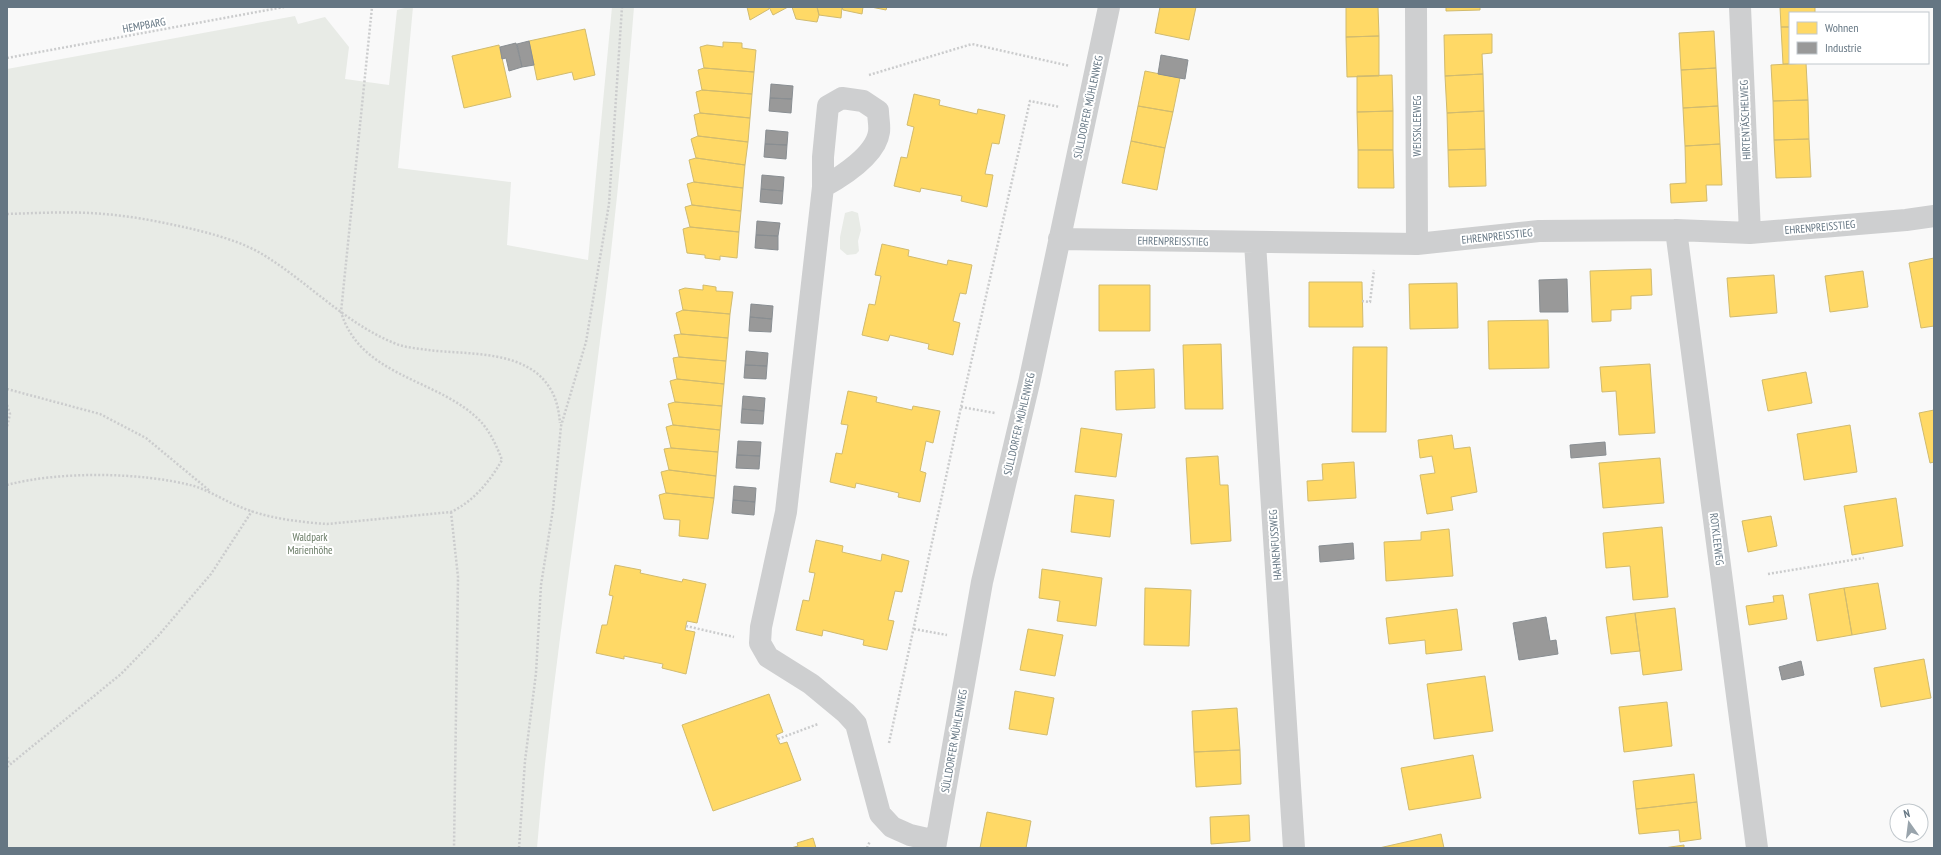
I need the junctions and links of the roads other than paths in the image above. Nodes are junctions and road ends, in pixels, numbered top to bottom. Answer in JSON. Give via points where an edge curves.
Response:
{"nodes":[{"id":1,"x":1109,"y":7,"type":"edge"},
{"id":2,"x":1416,"y":7,"type":"edge"},
{"id":3,"x":1740,"y":7,"type":"edge"},
{"id":4,"x":823,"y":187,"type":"junction"},
{"id":5,"x":1934,"y":216,"type":"edge"},
{"id":6,"x":1676,"y":230,"type":"junction"},
{"id":7,"x":1750,"y":232,"type":"junction"},
{"id":8,"x":1059,"y":239,"type":"junction"},
{"id":9,"x":1255,"y":243,"type":"junction"},
{"id":10,"x":1417,"y":244,"type":"junction"},
{"id":11,"x":936,"y":845,"type":"edge"},
{"id":12,"x":1294,"y":848,"type":"edge"},
{"id":13,"x":1757,"y":848,"type":"edge"}],
"edges":[{"from":1,"to":8,"type":"street","name":"SÜLLDORFER MÜHLENWEG"},
{"from":2,"to":10,"type":"street","name":"WEISSKLEEWEG"},
{"from":3,"to":7,"type":"street","name":"HIRTENTÄSCHELWEG"},
{"from":4,"to":4,"type":"street","via":[[828,106],[842,98],[863,101],[878,111],[879,134],[869,152],[848,173]]},
{"from":4,"to":11,"type":"street","name":"SÜLLDORFER MÜHLENWEG","via":[[786,512],[760,627],[760,643],[768,657],[811,684],[856,724],[880,814],[892,827]]},
{"from":5,"to":7,"type":"street","name":"EHRENPREISSTIEG"},
{"from":6,"to":7,"type":"street","name":"EHRENPREISSTIEG"},
{"from":6,"to":10,"type":"street","name":"EHRENPREISSTIEG","via":[[1539,231]]},
{"from":6,"to":13,"type":"street","name":"ROTKLEEWEG"},
{"from":8,"to":9,"type":"street","name":"EHRENPREISSTIEG"},
{"from":8,"to":11,"type":"street","name":"SÜLLDORFER MÜHLENWEG","via":[[1021,418],[982,582]]},
{"from":9,"to":10,"type":"street","name":"EHRENPREISSTIEG"},
{"from":9,"to":12,"type":"street","name":"HAHNENFUSSWEG"}]}
